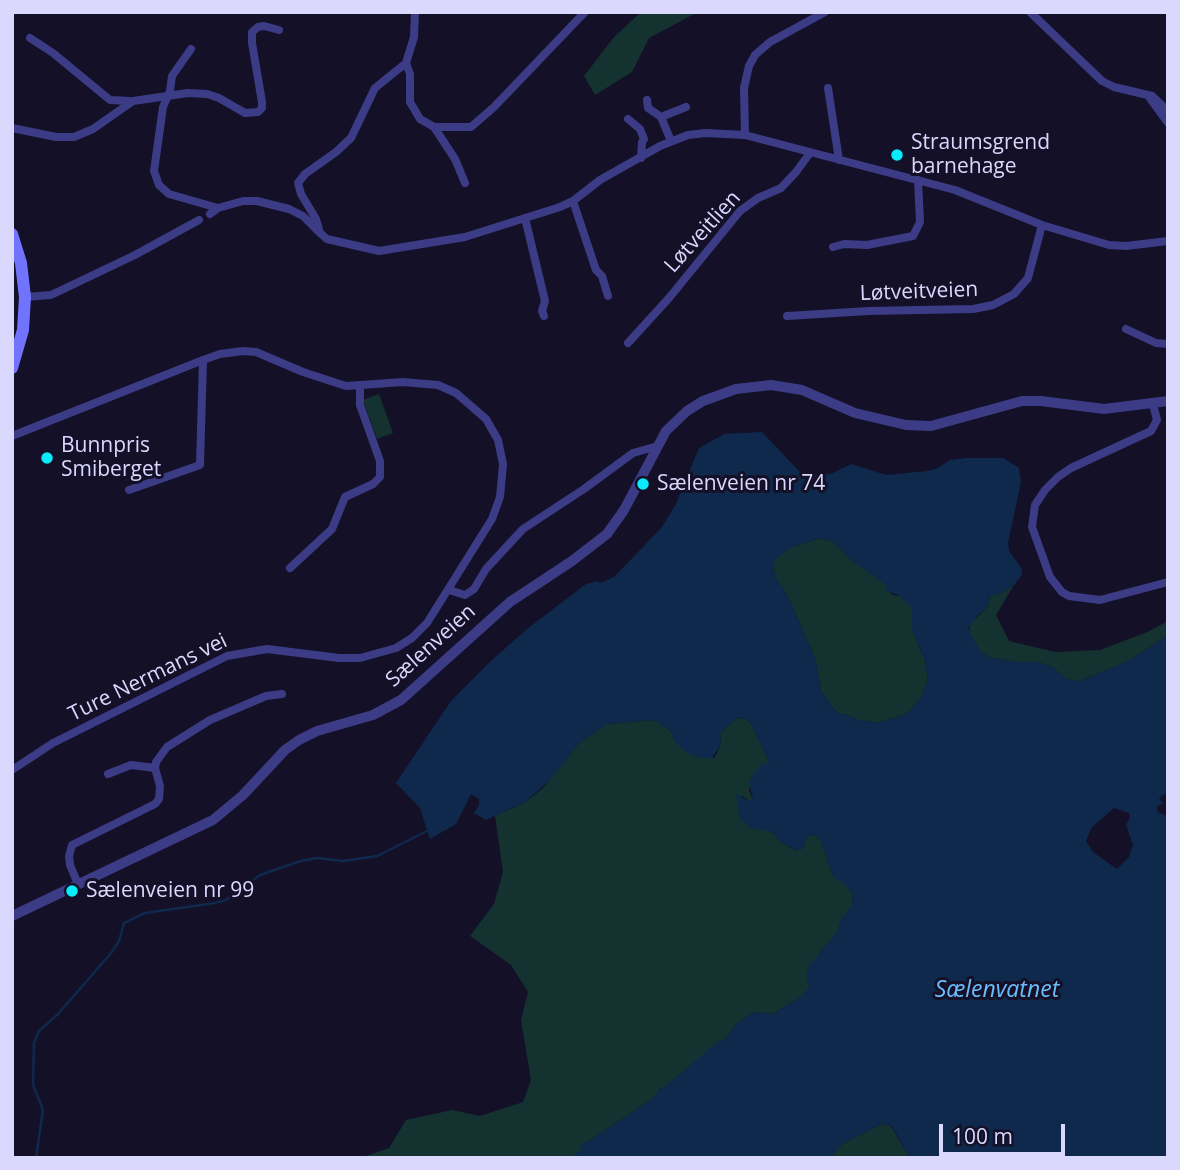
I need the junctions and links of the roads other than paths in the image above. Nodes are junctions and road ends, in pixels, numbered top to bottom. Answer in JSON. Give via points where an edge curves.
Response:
{"nodes":[{"id":1,"x":415,"y":12,"type":"edge"},
{"id":2,"x":585,"y":12,"type":"edge"},
{"id":3,"x":825,"y":12,"type":"edge"},
{"id":4,"x":1030,"y":12,"type":"edge"},
{"id":5,"x":279,"y":30,"type":"dead end"},
{"id":6,"x":30,"y":38,"type":"dead end"},
{"id":7,"x":191,"y":48,"type":"dead end"},
{"id":8,"x":406,"y":64,"type":"junction"},
{"id":9,"x":828,"y":88,"type":"dead end"},
{"id":10,"x":1147,"y":94,"type":"junction"},
{"id":11,"x":167,"y":97,"type":"junction"},
{"id":12,"x":647,"y":100,"type":"dead end"},
{"id":13,"x":133,"y":101,"type":"junction"},
{"id":14,"x":686,"y":107,"type":"dead end"},
{"id":15,"x":1168,"y":111,"type":"edge"},
{"id":16,"x":662,"y":117,"type":"junction"},
{"id":17,"x":628,"y":119,"type":"dead end"},
{"id":18,"x":1168,"y":123,"type":"edge"},
{"id":19,"x":434,"y":127,"type":"junction"},
{"id":20,"x":12,"y":128,"type":"edge"},
{"id":21,"x":745,"y":135,"type":"junction"},
{"id":22,"x":671,"y":141,"type":"junction"},
{"id":23,"x":810,"y":153,"type":"junction"},
{"id":24,"x":641,"y":158,"type":"junction"},
{"id":25,"x":839,"y":160,"type":"junction"},
{"id":26,"x":918,"y":180,"type":"junction"},
{"id":27,"x":465,"y":183,"type":"dead end"},
{"id":28,"x":573,"y":201,"type":"junction"},
{"id":29,"x":218,"y":208,"type":"junction"},
{"id":30,"x":210,"y":214,"type":"dead end"},
{"id":31,"x":525,"y":218,"type":"junction"},
{"id":32,"x":199,"y":220,"type":"dead end"},
{"id":33,"x":1042,"y":226,"type":"junction"},
{"id":34,"x":320,"y":233,"type":"junction"},
{"id":35,"x":12,"y":234,"type":"edge"},
{"id":36,"x":1168,"y":241,"type":"edge"},
{"id":37,"x":833,"y":247,"type":"dead end"},
{"id":38,"x":608,"y":296,"type":"dead end"},
{"id":39,"x":25,"y":297,"type":"junction"},
{"id":40,"x":544,"y":316,"type":"dead end"},
{"id":41,"x":787,"y":316,"type":"dead end"},
{"id":42,"x":1126,"y":329,"type":"dead end"},
{"id":43,"x":628,"y":343,"type":"dead end"},
{"id":44,"x":1168,"y":344,"type":"edge"},
{"id":45,"x":203,"y":360,"type":"junction"},
{"id":46,"x":12,"y":369,"type":"edge"},
{"id":47,"x":360,"y":385,"type":"junction"},
{"id":48,"x":1168,"y":401,"type":"edge"},
{"id":49,"x":1153,"y":404,"type":"junction"},
{"id":50,"x":12,"y":436,"type":"edge"},
{"id":51,"x":658,"y":446,"type":"junction"},
{"id":52,"x":129,"y":490,"type":"dead end"},
{"id":53,"x":290,"y":568,"type":"dead end"},
{"id":54,"x":1168,"y":582,"type":"edge"},
{"id":55,"x":449,"y":590,"type":"junction"},
{"id":56,"x":282,"y":694,"type":"dead end"},
{"id":57,"x":155,"y":768,"type":"junction"},
{"id":58,"x":12,"y":770,"type":"edge"},
{"id":59,"x":108,"y":774,"type":"dead end"},
{"id":60,"x":78,"y":884,"type":"junction"},
{"id":61,"x":12,"y":916,"type":"edge"}],
"edges":[{"from":1,"to":8,"type":"street"},
{"from":2,"to":19,"type":"street","via":[[475,124]]},
{"from":3,"to":21,"type":"street","via":[[755,55],[744,88]]},
{"from":4,"to":10,"type":"street","via":[[1102,81]]},
{"from":5,"to":11,"type":"street","via":[[264,26],[252,32],[262,102],[258,112],[245,113],[207,94]]},
{"from":6,"to":13,"type":"street","via":[[110,100]]},
{"from":7,"to":11,"type":"street","via":[[174,72]]},
{"from":8,"to":19,"type":"street","via":[[410,102],[420,119]]},
{"from":8,"to":34,"type":"street","via":[[375,88],[351,138],[298,183]]},
{"from":9,"to":25,"type":"street"},
{"from":10,"to":15,"type":"street"},
{"from":10,"to":18,"type":"street"},
{"from":11,"to":13,"type":"street"},
{"from":11,"to":29,"type":"street","via":[[154,166],[156,179],[169,194]]},
{"from":12,"to":16,"type":"street","via":[[648,108]]},
{"from":13,"to":20,"type":"street","via":[[74,137]]},
{"from":14,"to":16,"type":"street"},
{"from":16,"to":22,"type":"street"},
{"from":17,"to":24,"type":"street","via":[[644,139]]},
{"from":19,"to":27,"type":"street"},
{"from":21,"to":22,"type":"street","via":[[706,133]]},
{"from":21,"to":23,"type":"street"},
{"from":22,"to":24,"type":"street"},
{"from":23,"to":25,"type":"street"},
{"from":23,"to":43,"type":"street","name":"Løtveitlien","via":[[781,188],[740,211]]},
{"from":24,"to":28,"type":"street"},
{"from":25,"to":26,"type":"street"},
{"from":26,"to":33,"type":"street","via":[[968,194]]},
{"from":26,"to":37,"type":"street","via":[[920,222],[914,236]]},
{"from":28,"to":31,"type":"street"},
{"from":28,"to":38,"type":"street"},
{"from":29,"to":30,"type":"street"},
{"from":29,"to":34,"type":"street","via":[[244,201],[267,202],[298,213]]},
{"from":31,"to":34,"type":"street","via":[[465,237],[379,251],[337,243]]},
{"from":31,"to":40,"type":"street","via":[[545,301]]},
{"from":32,"to":39,"type":"street","via":[[51,295]]},
{"from":33,"to":36,"type":"street","via":[[1110,245]]},
{"from":33,"to":41,"type":"street","name":"Løtveitveien","via":[[1028,278],[1014,294],[993,305]]},
{"from":35,"to":39,"type":"main road"},
{"from":39,"to":46,"type":"main road","via":[[23,330]]},
{"from":42,"to":44,"type":"street"},
{"from":45,"to":47,"type":"street","name":"Ture Nermans vei","via":[[256,352],[335,383]]},
{"from":45,"to":50,"type":"street","name":"Ture Nermans vei"},
{"from":45,"to":52,"type":"street","via":[[200,465]]},
{"from":47,"to":53,"type":"street","via":[[360,405],[380,461],[380,477],[345,497],[332,529]]},
{"from":47,"to":55,"type":"street","name":"Ture Nermans vei","via":[[438,385],[474,407],[498,440],[503,464],[497,508]]},
{"from":48,"to":49,"type":"street","name":"Sælenveien"},
{"from":49,"to":51,"type":"street","name":"Sælenveien","via":[[1104,410],[1022,401],[939,425],[914,426],[855,413],[802,390],[771,385],[736,389],[691,408]]},
{"from":49,"to":54,"type":"street","via":[[1157,420],[1151,431],[1058,477],[1035,505],[1032,527],[1050,577],[1069,596],[1101,600]]},
{"from":51,"to":55,"type":"street","via":[[633,453],[539,518],[510,541],[474,589],[465,595]]},
{"from":51,"to":60,"type":"street","name":"Sælenveien","via":[[607,534],[510,602],[401,700],[373,715],[299,740],[213,820]]},
{"from":55,"to":58,"type":"street","name":"Ture Nermans vei","via":[[427,623],[396,648],[360,658],[267,649],[227,656],[53,744]]},
{"from":56,"to":57,"type":"street","via":[[266,696],[196,727],[160,754]]},
{"from":57,"to":59,"type":"street","via":[[126,765]]},
{"from":57,"to":60,"type":"street","via":[[160,796],[155,804],[72,845],[70,865]]},
{"from":60,"to":61,"type":"street","name":"Sælenveien"}]}
